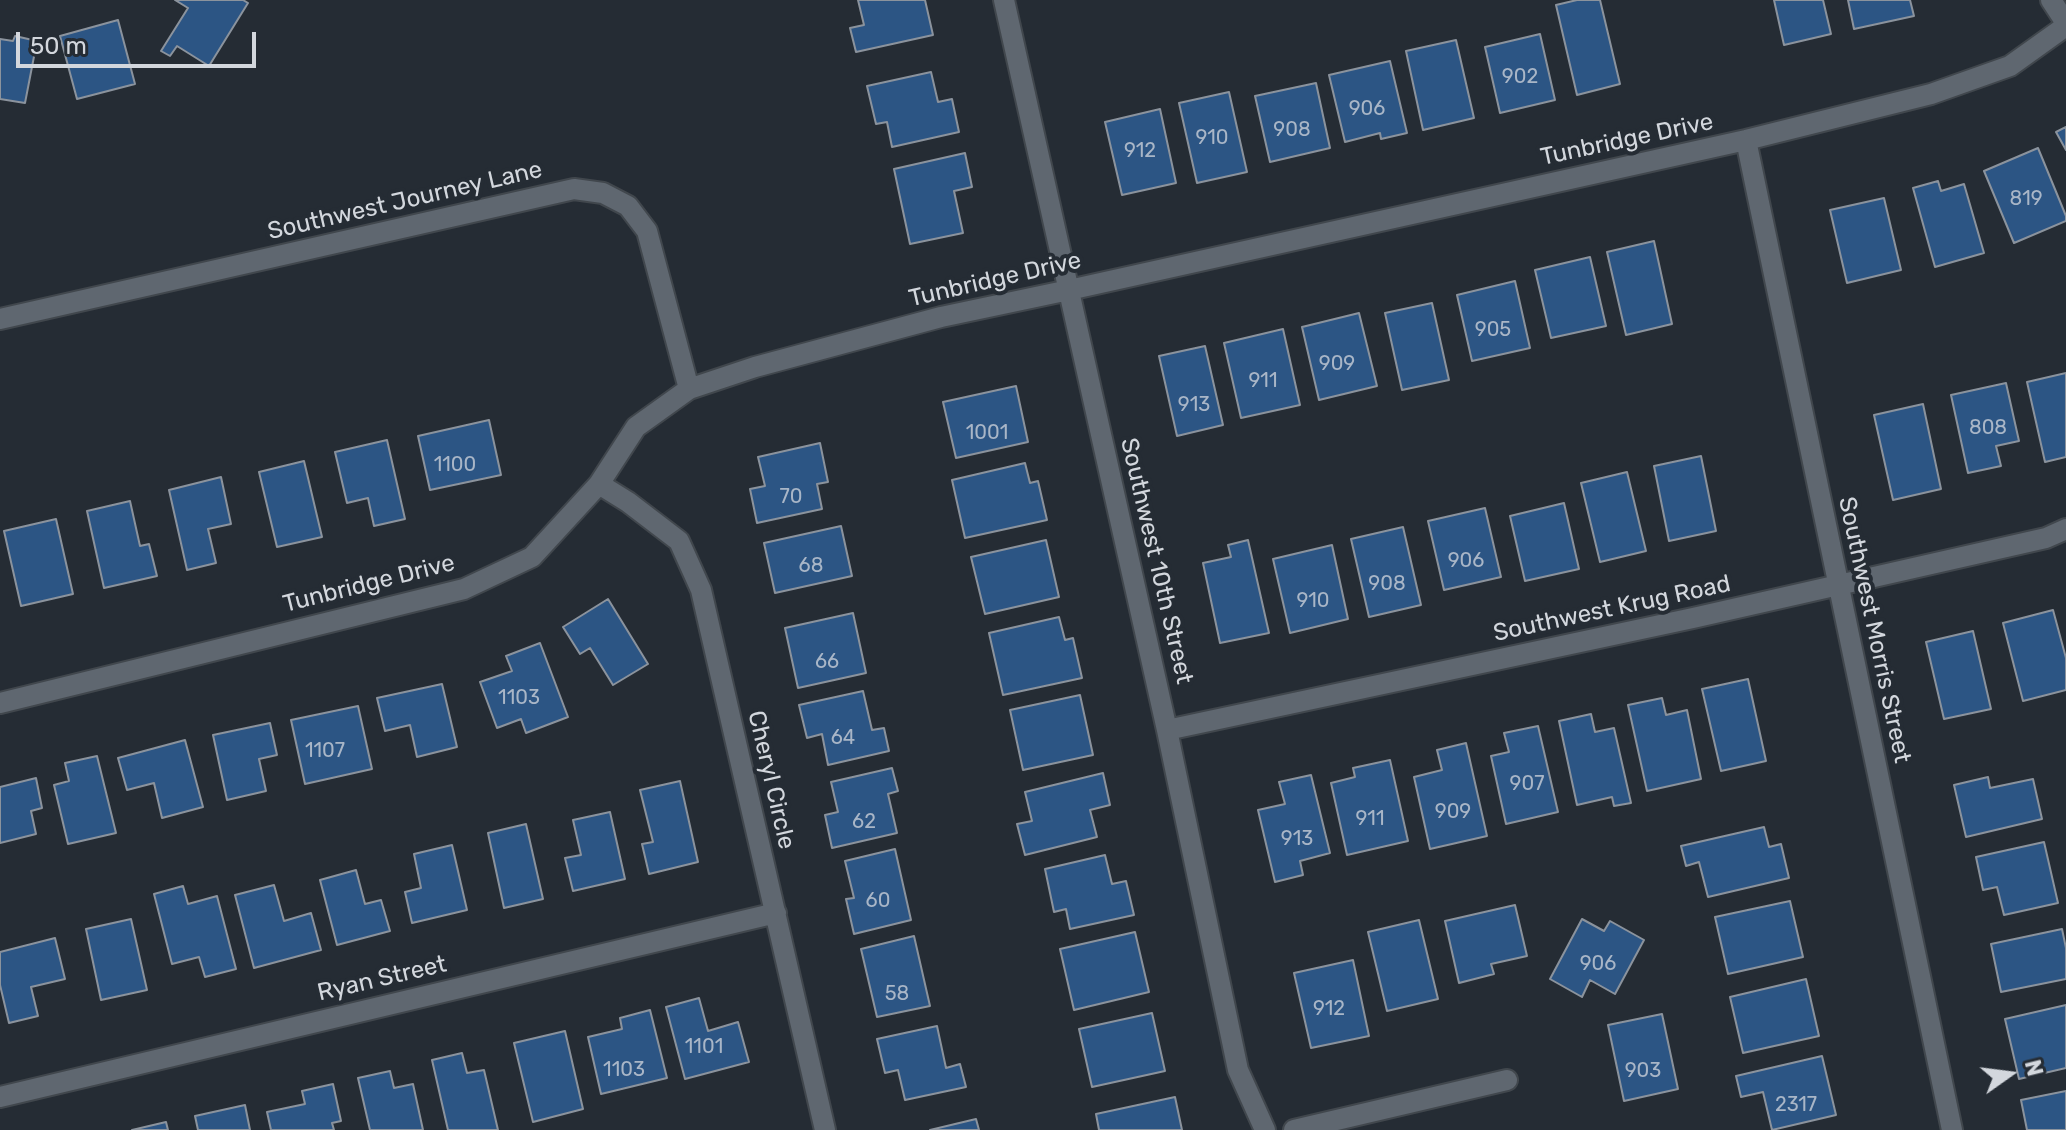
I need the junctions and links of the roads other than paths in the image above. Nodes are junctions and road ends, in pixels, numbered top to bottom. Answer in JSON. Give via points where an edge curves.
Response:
{"nodes":[{"id":1,"x":1004,"y":0,"type":"edge"},
{"id":2,"x":2051,"y":0,"type":"edge"},
{"id":3,"x":2066,"y":24,"type":"edge"},
{"id":4,"x":1746,"y":140,"type":"junction"},
{"id":5,"x":1069,"y":290,"type":"junction"},
{"id":6,"x":0,"y":319,"type":"edge"},
{"id":7,"x":689,"y":389,"type":"junction"},
{"id":8,"x":599,"y":484,"type":"junction"},
{"id":9,"x":2066,"y":529,"type":"edge"},
{"id":10,"x":1838,"y":586,"type":"junction"},
{"id":11,"x":0,"y":703,"type":"edge"},
{"id":12,"x":1167,"y":730,"type":"junction"},
{"id":13,"x":776,"y":913,"type":"junction"},
{"id":14,"x":1507,"y":1080,"type":"dead end"},
{"id":15,"x":0,"y":1097,"type":"edge"},
{"id":16,"x":825,"y":1130,"type":"edge"},
{"id":17,"x":1265,"y":1130,"type":"edge"},
{"id":18,"x":1294,"y":1130,"type":"edge"},
{"id":19,"x":1952,"y":1130,"type":"edge"}],
"edges":[{"from":1,"to":5,"type":"street","name":"Southwest 10th Street"},
{"from":2,"to":3,"type":"street"},
{"from":3,"to":4,"type":"street","name":"Tunbridge Drive","via":[[2010,66],[1931,94]]},
{"from":4,"to":5,"type":"street","name":"Tunbridge Drive"},
{"from":4,"to":10,"type":"street","name":"Southwest Morris Street"},
{"from":5,"to":7,"type":"street","name":"Tunbridge Drive","via":[[941,317]]},
{"from":5,"to":12,"type":"street","name":"Southwest 10th Street"},
{"from":6,"to":7,"type":"street","name":"Southwest Journey Lane","via":[[574,189],[603,193],[628,206],[647,231]]},
{"from":7,"to":8,"type":"street","name":"Tunbridge Drive","via":[[636,427]]},
{"from":8,"to":11,"type":"street","name":"Tunbridge Drive","via":[[532,557],[464,589]]},
{"from":8,"to":13,"type":"street","name":"Cheryl Circle","via":[[679,541],[701,590]]},
{"from":9,"to":10,"type":"street","name":"Southwest Krug Road"},
{"from":10,"to":12,"type":"street","name":"Southwest Krug Road"},
{"from":10,"to":19,"type":"street","name":"Southwest Morris Street"},
{"from":12,"to":17,"type":"street","name":"Southwest 10th Street","via":[[1238,1070]]},
{"from":13,"to":15,"type":"street","name":"Ryan Street"},
{"from":13,"to":16,"type":"street","name":"Cheryl Circle"},
{"from":14,"to":18,"type":"street"}]}
